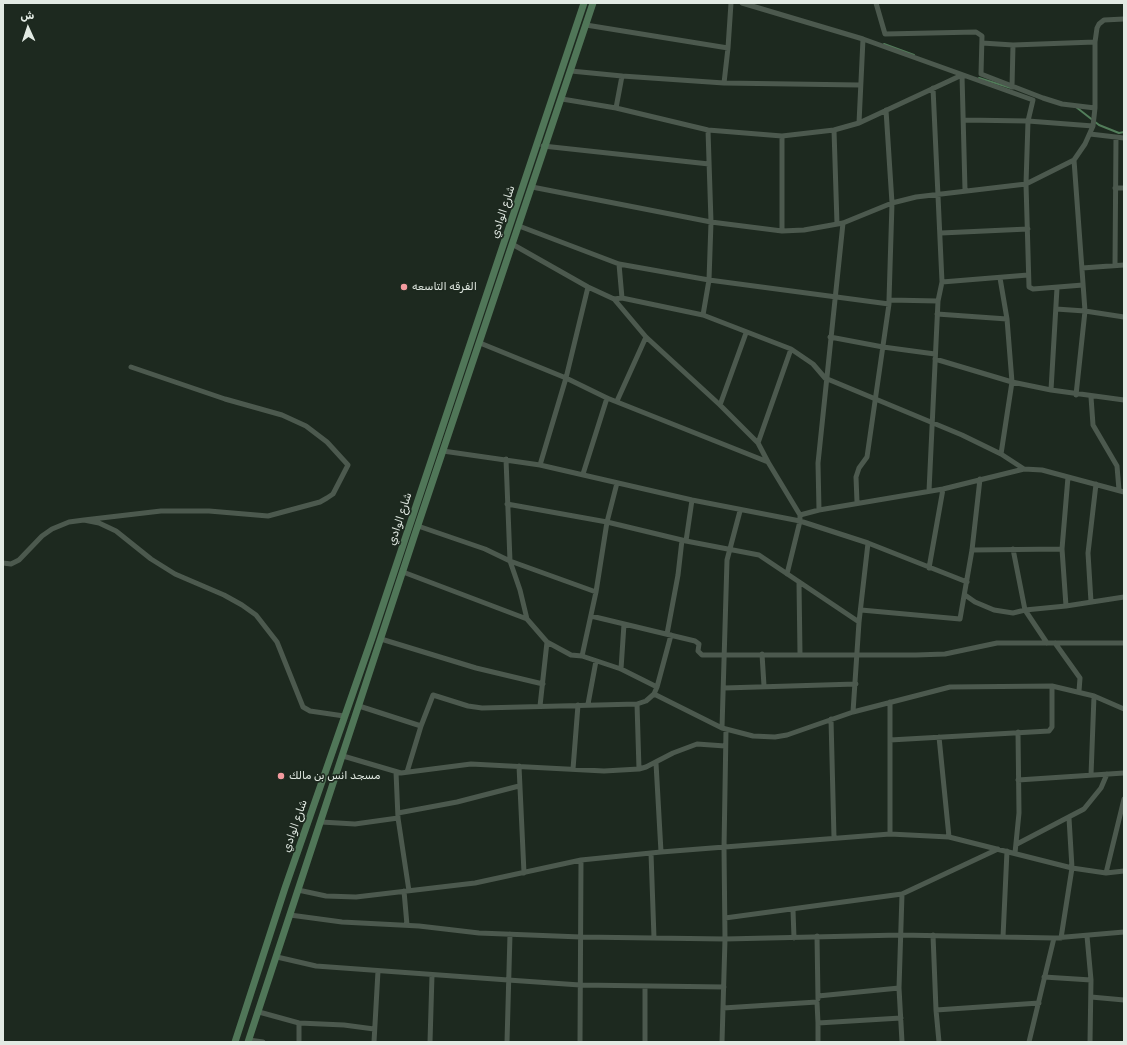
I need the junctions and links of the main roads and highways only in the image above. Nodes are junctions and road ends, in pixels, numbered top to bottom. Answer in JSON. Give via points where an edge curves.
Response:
{"nodes":[{"id":1,"x":584,"y":3,"type":"edge"},
{"id":2,"x":593,"y":3,"type":"edge"},
{"id":3,"x":438,"y":439,"type":"junction"},
{"id":4,"x":446,"y":441,"type":"junction"},
{"id":5,"x":249,"y":1041,"type":"edge"},
{"id":6,"x":235,"y":1042,"type":"edge"}],
"edges":[{"from":1,"to":3,"type":"main road","name":"شارع الوادي"},
{"from":2,"to":4,"type":"main road","name":"شارع الوادي"},
{"from":3,"to":4,"type":"main road"},
{"from":3,"to":6,"type":"main road","name":"شارع الوادي"},
{"from":4,"to":5,"type":"main road","name":"شارع الوادي"}]}
